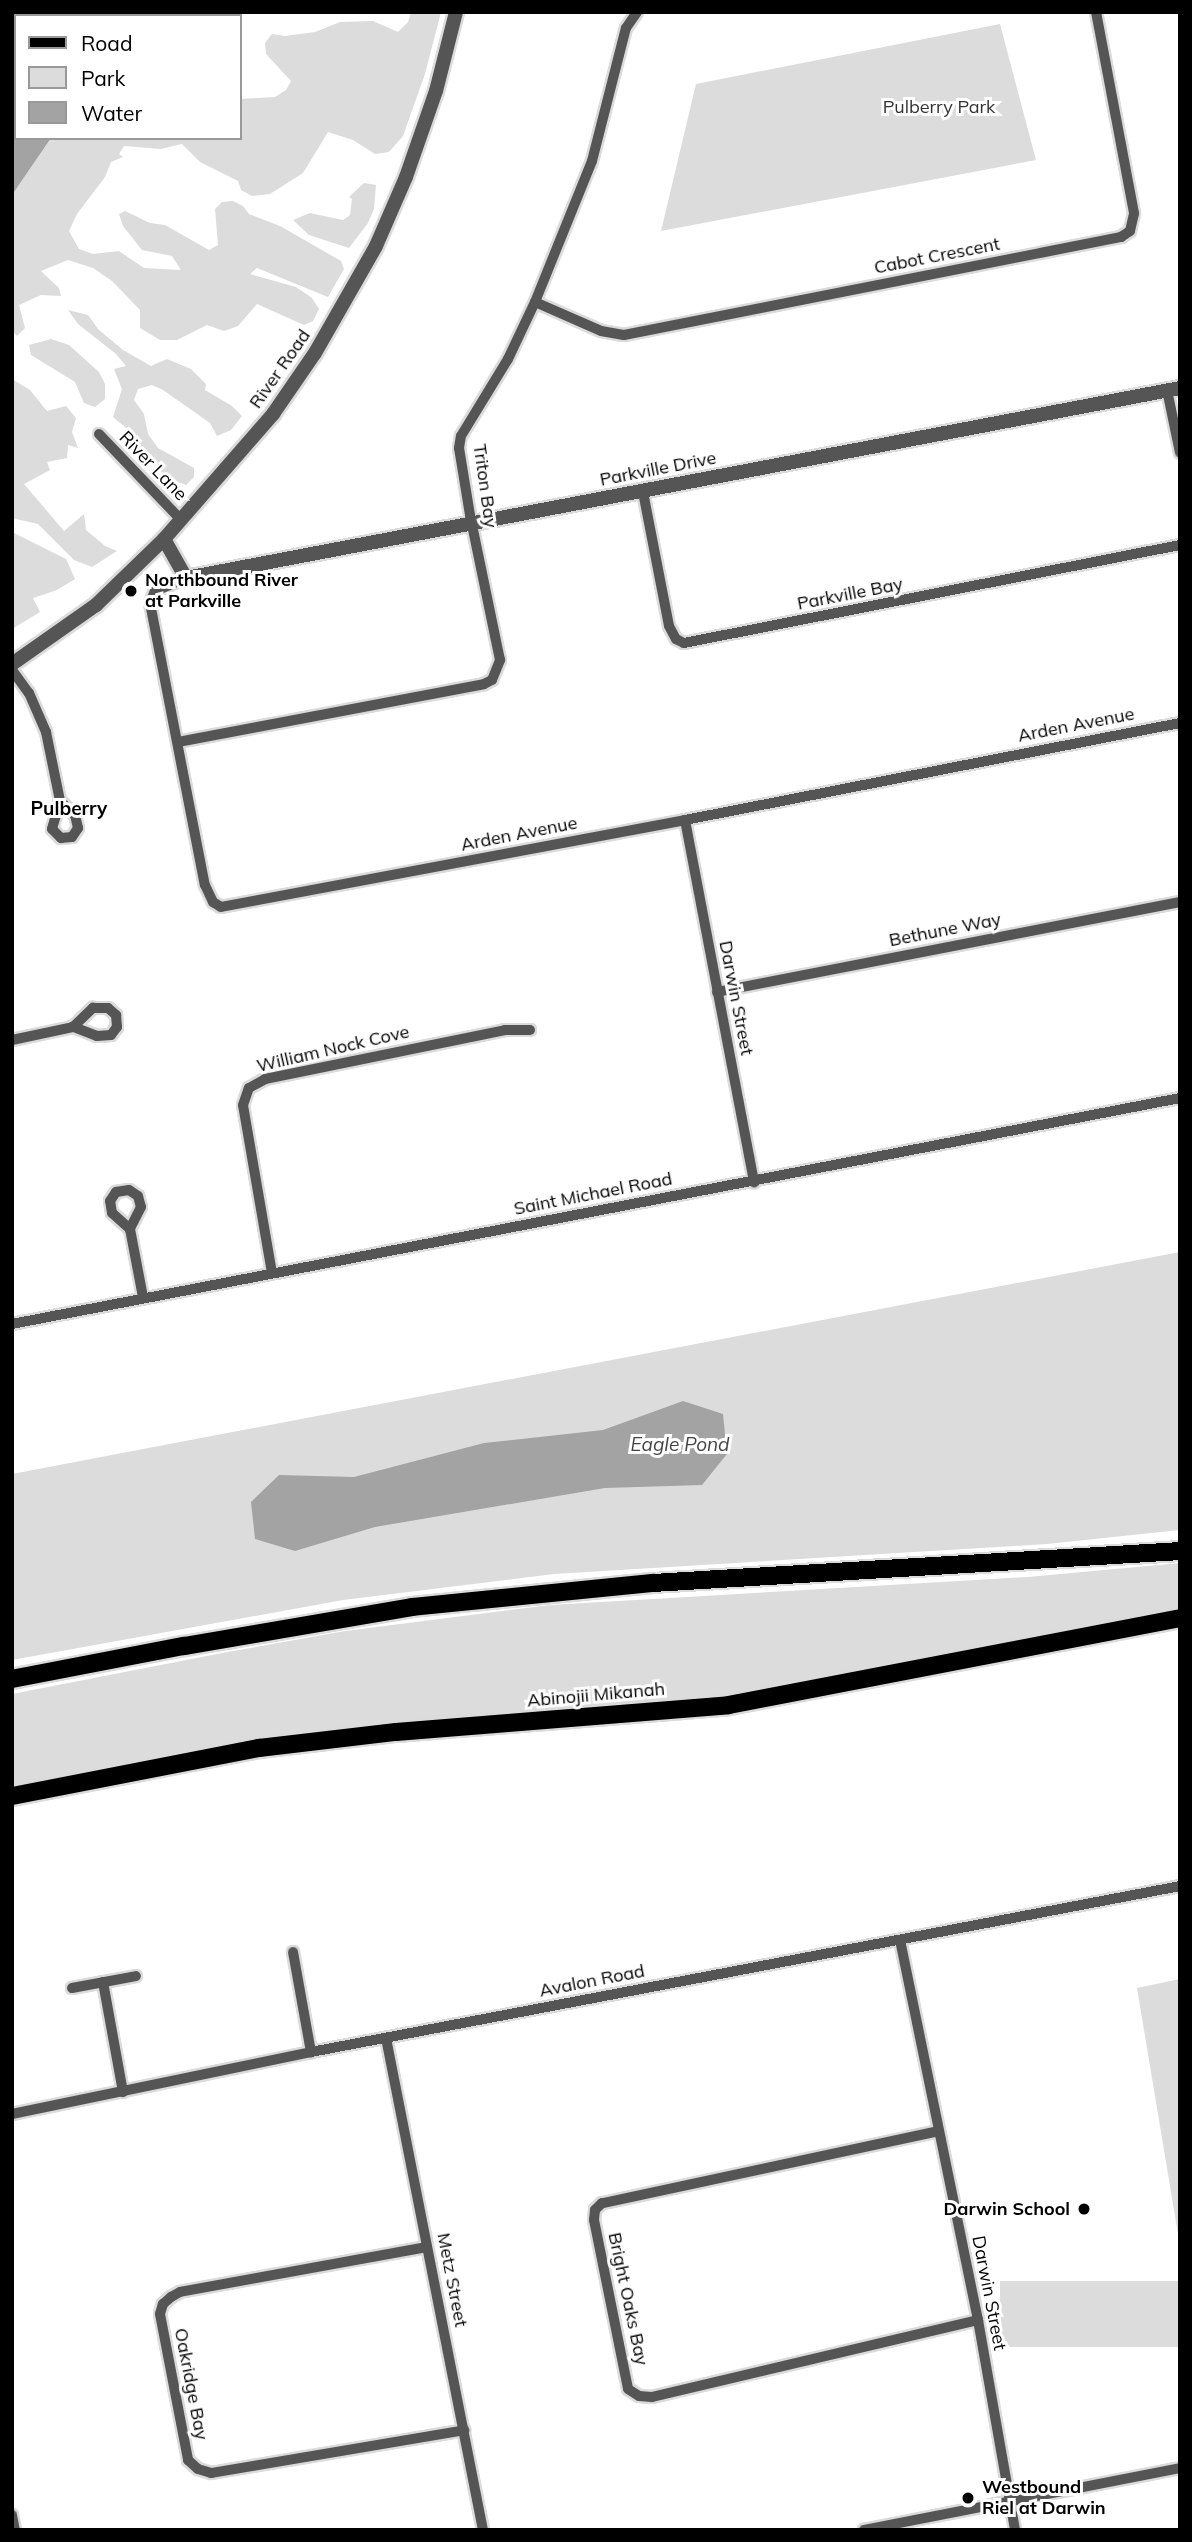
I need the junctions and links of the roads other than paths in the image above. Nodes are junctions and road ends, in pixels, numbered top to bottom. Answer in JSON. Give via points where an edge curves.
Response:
{"nodes":[{"id":1,"x":456,"y":12,"type":"edge"},
{"id":2,"x":637,"y":12,"type":"edge"},
{"id":3,"x":1096,"y":12,"type":"edge"},
{"id":4,"x":535,"y":302,"type":"junction"},
{"id":5,"x":1173,"y":389,"type":"edge"},
{"id":6,"x":99,"y":434,"type":"dead end"},
{"id":7,"x":1180,"y":453,"type":"edge"},
{"id":8,"x":643,"y":492,"type":"junction"},
{"id":9,"x":183,"y":521,"type":"junction"},
{"id":10,"x":471,"y":523,"type":"junction"},
{"id":11,"x":164,"y":539,"type":"junction"},
{"id":12,"x":1180,"y":545,"type":"edge"},
{"id":13,"x":186,"y":578,"type":"junction"},
{"id":14,"x":12,"y":664,"type":"edge"},
{"id":15,"x":12,"y":670,"type":"edge"},
{"id":16,"x":1180,"y":723,"type":"edge"},
{"id":17,"x":178,"y":742,"type":"junction"},
{"id":18,"x":60,"y":801,"type":"dead end"},
{"id":19,"x":685,"y":820,"type":"junction"},
{"id":20,"x":1180,"y":902,"type":"edge"},
{"id":21,"x":717,"y":992,"type":"junction"},
{"id":22,"x":74,"y":1027,"type":"dead end"},
{"id":23,"x":530,"y":1030,"type":"dead end"},
{"id":24,"x":12,"y":1040,"type":"edge"},
{"id":25,"x":1180,"y":1098,"type":"edge"},
{"id":26,"x":754,"y":1182,"type":"junction"},
{"id":27,"x":131,"y":1229,"type":"dead end"},
{"id":28,"x":272,"y":1273,"type":"junction"},
{"id":29,"x":143,"y":1297,"type":"junction"},
{"id":30,"x":12,"y":1324,"type":"edge"},
{"id":31,"x":1180,"y":1551,"type":"edge"},
{"id":32,"x":1180,"y":1618,"type":"edge"},
{"id":33,"x":12,"y":1679,"type":"edge"},
{"id":34,"x":12,"y":1797,"type":"edge"},
{"id":35,"x":1180,"y":1886,"type":"edge"},
{"id":36,"x":900,"y":1940,"type":"junction"},
{"id":37,"x":293,"y":1952,"type":"dead end"},
{"id":38,"x":136,"y":1976,"type":"dead end"},
{"id":39,"x":103,"y":1982,"type":"junction"},
{"id":40,"x":72,"y":1988,"type":"dead end"},
{"id":41,"x":386,"y":2038,"type":"junction"},
{"id":42,"x":312,"y":2052,"type":"junction"},
{"id":43,"x":123,"y":2092,"type":"junction"},
{"id":44,"x":12,"y":2113,"type":"edge"},
{"id":45,"x":939,"y":2131,"type":"junction"},
{"id":46,"x":427,"y":2247,"type":"junction"},
{"id":47,"x":978,"y":2320,"type":"junction"},
{"id":48,"x":464,"y":2430,"type":"junction"},
{"id":49,"x":1180,"y":2468,"type":"edge"},
{"id":50,"x":1010,"y":2501,"type":"junction"},
{"id":51,"x":12,"y":2515,"type":"edge"},
{"id":52,"x":15,"y":2530,"type":"edge"},
{"id":53,"x":483,"y":2530,"type":"edge"},
{"id":54,"x":864,"y":2530,"type":"edge"},
{"id":55,"x":1015,"y":2530,"type":"edge"}],
"edges":[{"from":1,"to":9,"type":"street","name":"River Road","via":[[436,92],[406,177],[346,301],[273,414]]},
{"from":2,"to":4,"type":"street","name":"Triton Bay","via":[[626,28],[592,161]]},
{"from":3,"to":4,"type":"street","name":"Cabot Crescent","via":[[1134,213],[1130,232],[1121,237],[624,335],[601,331]]},
{"from":4,"to":10,"type":"street","name":"Triton Bay","via":[[509,359],[461,436]]},
{"from":5,"to":7,"type":"street"},
{"from":5,"to":8,"type":"street","name":"Parkville Drive"},
{"from":6,"to":9,"type":"street","name":"River Lane"},
{"from":8,"to":10,"type":"street","name":"Parkville Drive"},
{"from":8,"to":12,"type":"street","name":"Parkville Bay","via":[[669,626],[684,643]]},
{"from":9,"to":11,"type":"street","name":"River Road"},
{"from":10,"to":13,"type":"street","name":"Parkville Drive"},
{"from":10,"to":17,"type":"street","name":"Triton Bay","via":[[499,660],[492,680]]},
{"from":11,"to":13,"type":"street"},
{"from":11,"to":14,"type":"street","name":"River Road","via":[[96,605]]},
{"from":13,"to":17,"type":"street","name":"Arden Avenue","via":[[155,592],[150,603]]},
{"from":15,"to":18,"type":"street","via":[[29,693],[46,732]]},
{"from":16,"to":19,"type":"street","name":"Arden Avenue"},
{"from":17,"to":19,"type":"street","name":"Arden Avenue","via":[[207,894],[221,907]]},
{"from":19,"to":21,"type":"street","name":"Darwin Street"},
{"from":20,"to":21,"type":"street","name":"Bethune Way"},
{"from":21,"to":26,"type":"street","name":"Darwin Street"},
{"from":22,"to":24,"type":"street"},
{"from":23,"to":28,"type":"street","name":"William Nock Cove","via":[[505,1030],[265,1079],[249,1088],[243,1105]]},
{"from":25,"to":26,"type":"street","name":"Saint Michael Road"},
{"from":26,"to":28,"type":"street","name":"Saint Michael Road"},
{"from":27,"to":29,"type":"street"},
{"from":28,"to":29,"type":"street","name":"Saint Michael Road"},
{"from":29,"to":30,"type":"street","name":"Saint Michael Road"},
{"from":31,"to":33,"type":"main road","via":[[653,1583],[412,1607]]},
{"from":32,"to":34,"type":"main road","name":"Abinojii Mikanah","via":[[729,1705],[259,1748]]},
{"from":35,"to":36,"type":"street","name":"Avalon Road"},
{"from":36,"to":41,"type":"street","name":"Avalon Road"},
{"from":36,"to":45,"type":"street","name":"Darwin Street"},
{"from":37,"to":42,"type":"street"},
{"from":38,"to":39,"type":"street"},
{"from":39,"to":40,"type":"street"},
{"from":39,"to":43,"type":"street"},
{"from":41,"to":42,"type":"street","name":"Avalon Road"},
{"from":41,"to":46,"type":"street","name":"Metz Street"},
{"from":42,"to":43,"type":"street","name":"Avalon Road"},
{"from":43,"to":44,"type":"street","name":"Avalon Road"},
{"from":45,"to":47,"type":"street","name":"Darwin Street"},
{"from":45,"to":47,"type":"street","name":"Bright Oaks Bay","via":[[601,2203],[594,2220],[628,2389],[652,2397]]},
{"from":46,"to":48,"type":"street","name":"Metz Street"},
{"from":46,"to":48,"type":"street","name":"Oakridge Bay","via":[[180,2292],[163,2304],[160,2314],[188,2460],[211,2473]]},
{"from":47,"to":50,"type":"street","name":"Darwin Street"},
{"from":48,"to":53,"type":"street","name":"Metz Street"},
{"from":49,"to":50,"type":"street"},
{"from":50,"to":54,"type":"street"},
{"from":50,"to":55,"type":"street","name":"Darwin Street"},
{"from":51,"to":52,"type":"street"}]}
